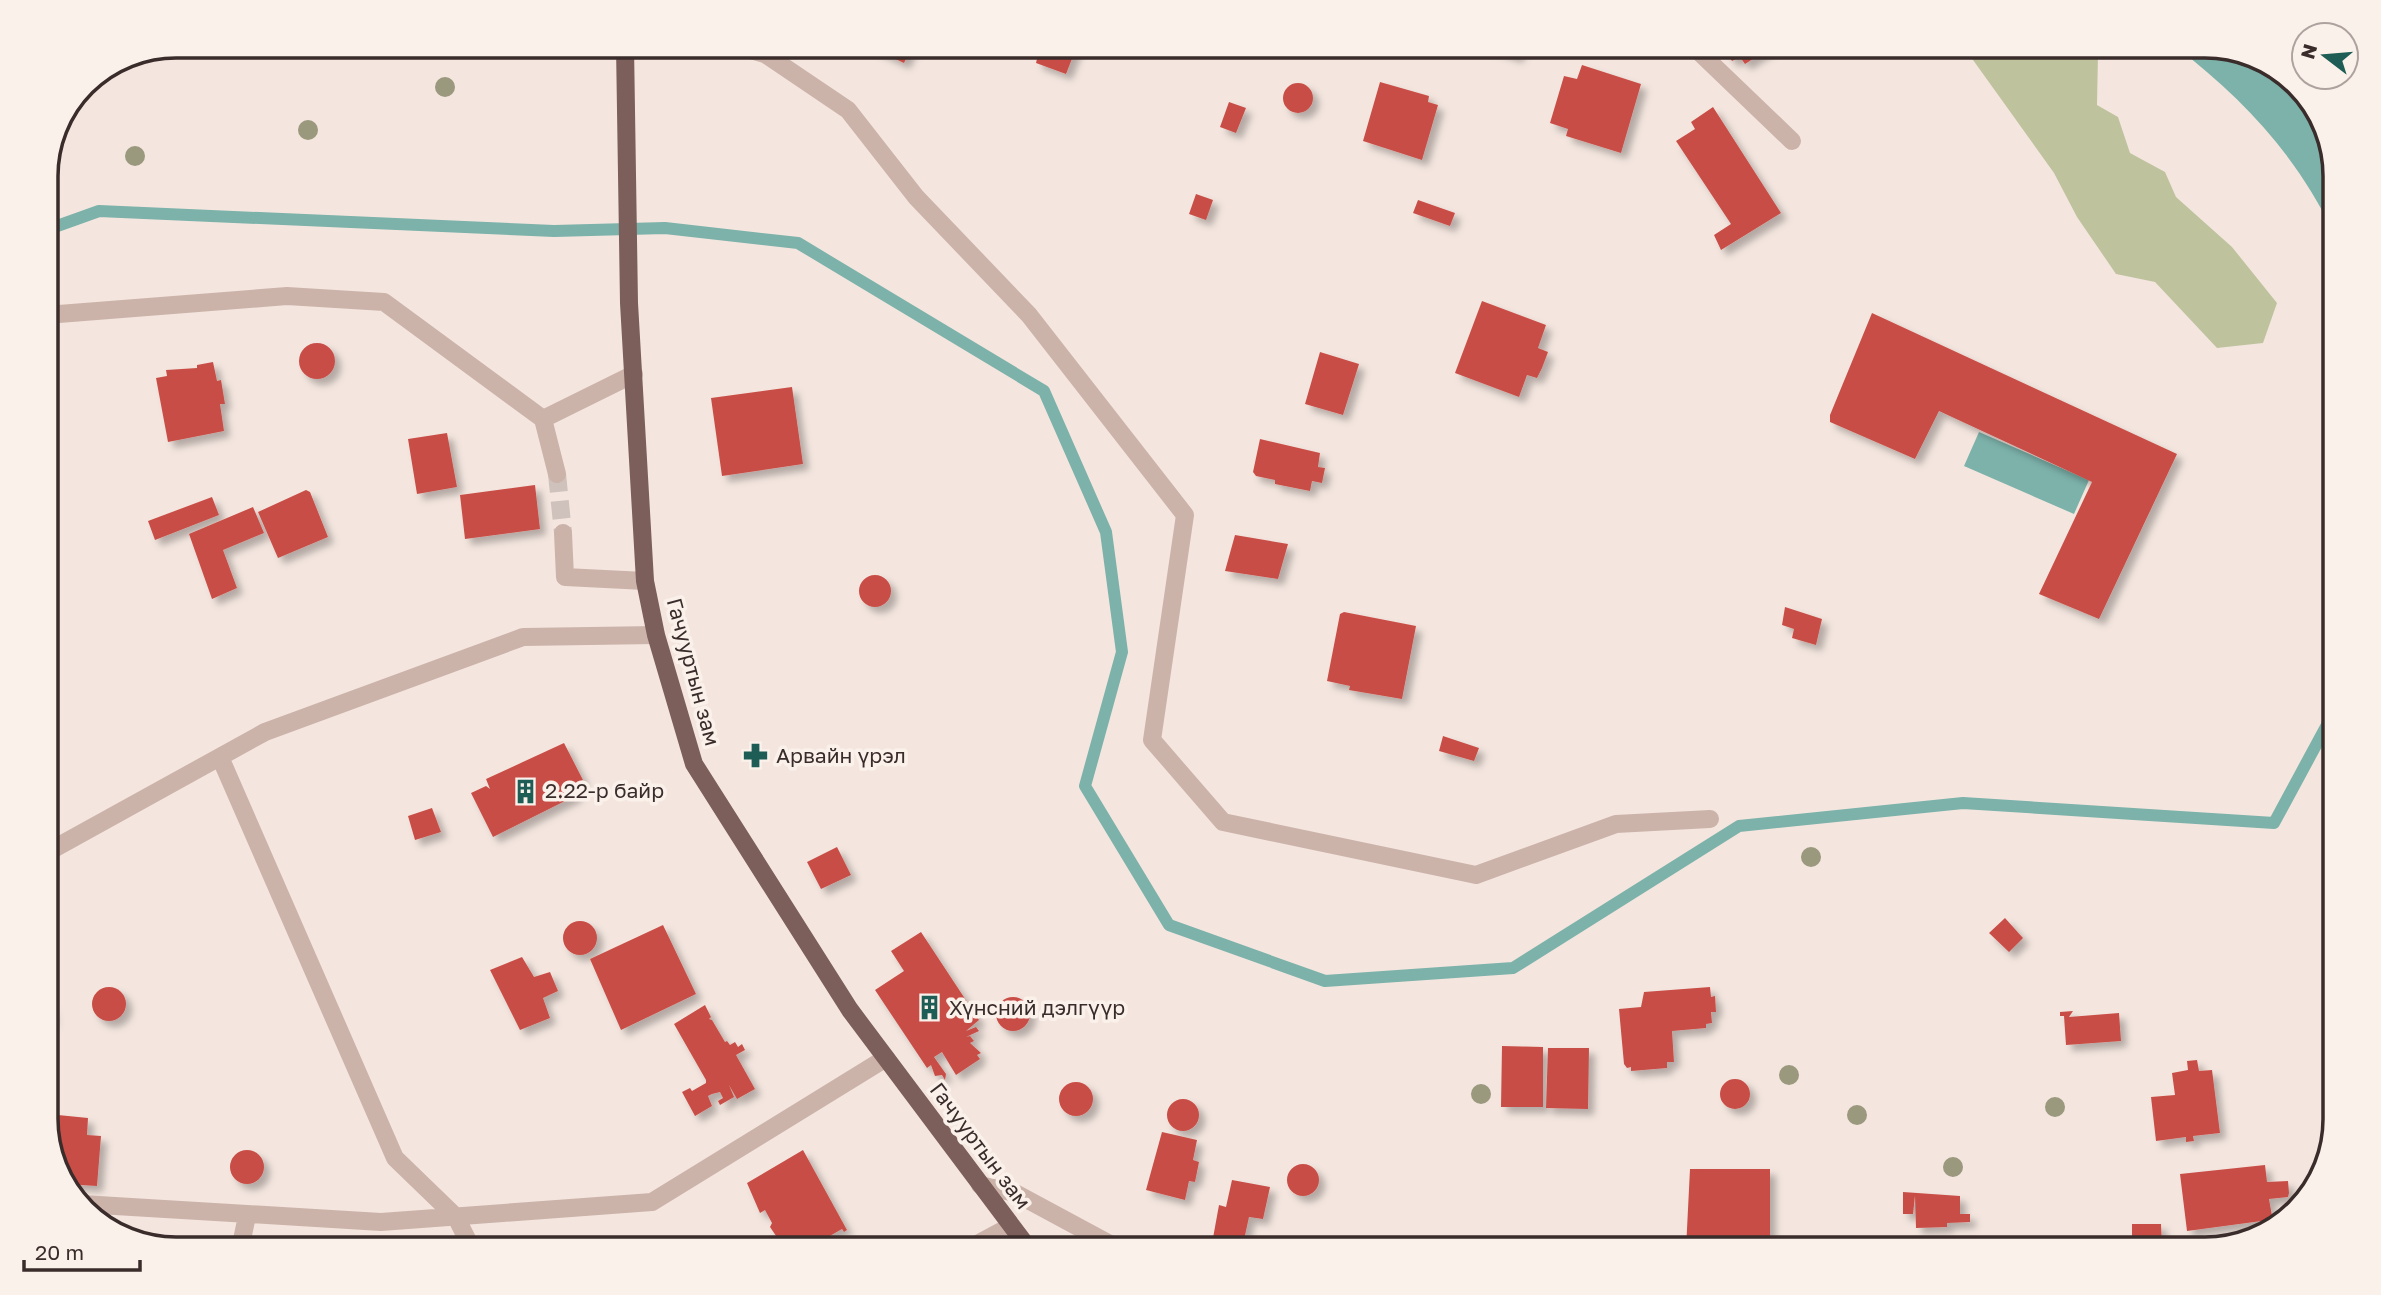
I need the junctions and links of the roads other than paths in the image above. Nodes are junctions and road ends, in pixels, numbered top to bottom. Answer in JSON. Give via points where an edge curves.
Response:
{"nodes":[{"id":1,"x":625,"y":58,"type":"edge"},
{"id":2,"x":771,"y":58,"type":"edge"},
{"id":3,"x":1706,"y":58,"type":"edge"},
{"id":4,"x":1792,"y":141,"type":"dead end"},
{"id":5,"x":58,"y":314,"type":"edge"},
{"id":6,"x":634,"y":374,"type":"junction"},
{"id":7,"x":542,"y":419,"type":"junction"},
{"id":8,"x":557,"y":474,"type":"tunnel mouth"},
{"id":9,"x":563,"y":533,"type":"tunnel mouth"},
{"id":10,"x":645,"y":581,"type":"junction"},
{"id":11,"x":656,"y":635,"type":"junction"},
{"id":12,"x":220,"y":757,"type":"junction"},
{"id":13,"x":1710,"y":819,"type":"dead end"},
{"id":14,"x":58,"y":846,"type":"edge"},
{"id":15,"x":886,"y":1058,"type":"junction"},
{"id":16,"x":981,"y":1185,"type":"junction"},
{"id":17,"x":95,"y":1205,"type":"edge"},
{"id":18,"x":247,"y":1216,"type":"junction"},
{"id":19,"x":456,"y":1217,"type":"junction"},
{"id":20,"x":1011,"y":1226,"type":"junction"},
{"id":21,"x":243,"y":1237,"type":"edge"},
{"id":22,"x":465,"y":1237,"type":"edge"},
{"id":23,"x":991,"y":1237,"type":"edge"},
{"id":24,"x":1019,"y":1237,"type":"edge"},
{"id":25,"x":1095,"y":1237,"type":"edge"}],
"edges":[{"from":1,"to":6,"type":"main road","name":"Гачууртын зам"},
{"from":2,"to":13,"type":"street","via":[[848,110],[916,197],[1029,315],[1185,515],[1152,740],[1223,822],[1476,875],[1616,824]]},
{"from":3,"to":4,"type":"street"},
{"from":5,"to":7,"type":"street","via":[[287,296],[384,302]]},
{"from":6,"to":7,"type":"street"},
{"from":6,"to":10,"type":"main road","name":"Гачууртын зам"},
{"from":7,"to":8,"type":"street"},
{"from":9,"to":10,"type":"street","via":[[565,577]]},
{"from":10,"to":11,"type":"main road","name":"Гачууртын зам"},
{"from":11,"to":12,"type":"street","via":[[523,637],[265,732]]},
{"from":11,"to":15,"type":"main road","name":"Гачууртын зам","via":[[694,764],[850,1010]]},
{"from":12,"to":14,"type":"street"},
{"from":12,"to":19,"type":"street","via":[[395,1158]]},
{"from":15,"to":16,"type":"main road","name":"Гачууртын зам"},
{"from":15,"to":19,"type":"street","via":[[652,1202]]},
{"from":16,"to":20,"type":"main road","name":"Гачууртын зам"},
{"from":16,"to":25,"type":"street","via":[[1015,1194]]},
{"from":17,"to":18,"type":"street"},
{"from":18,"to":19,"type":"street","via":[[381,1222]]},
{"from":18,"to":21,"type":"street"},
{"from":19,"to":22,"type":"street"},
{"from":20,"to":23,"type":"street"},
{"from":20,"to":24,"type":"main road","name":"Гачууртын зам"}]}
